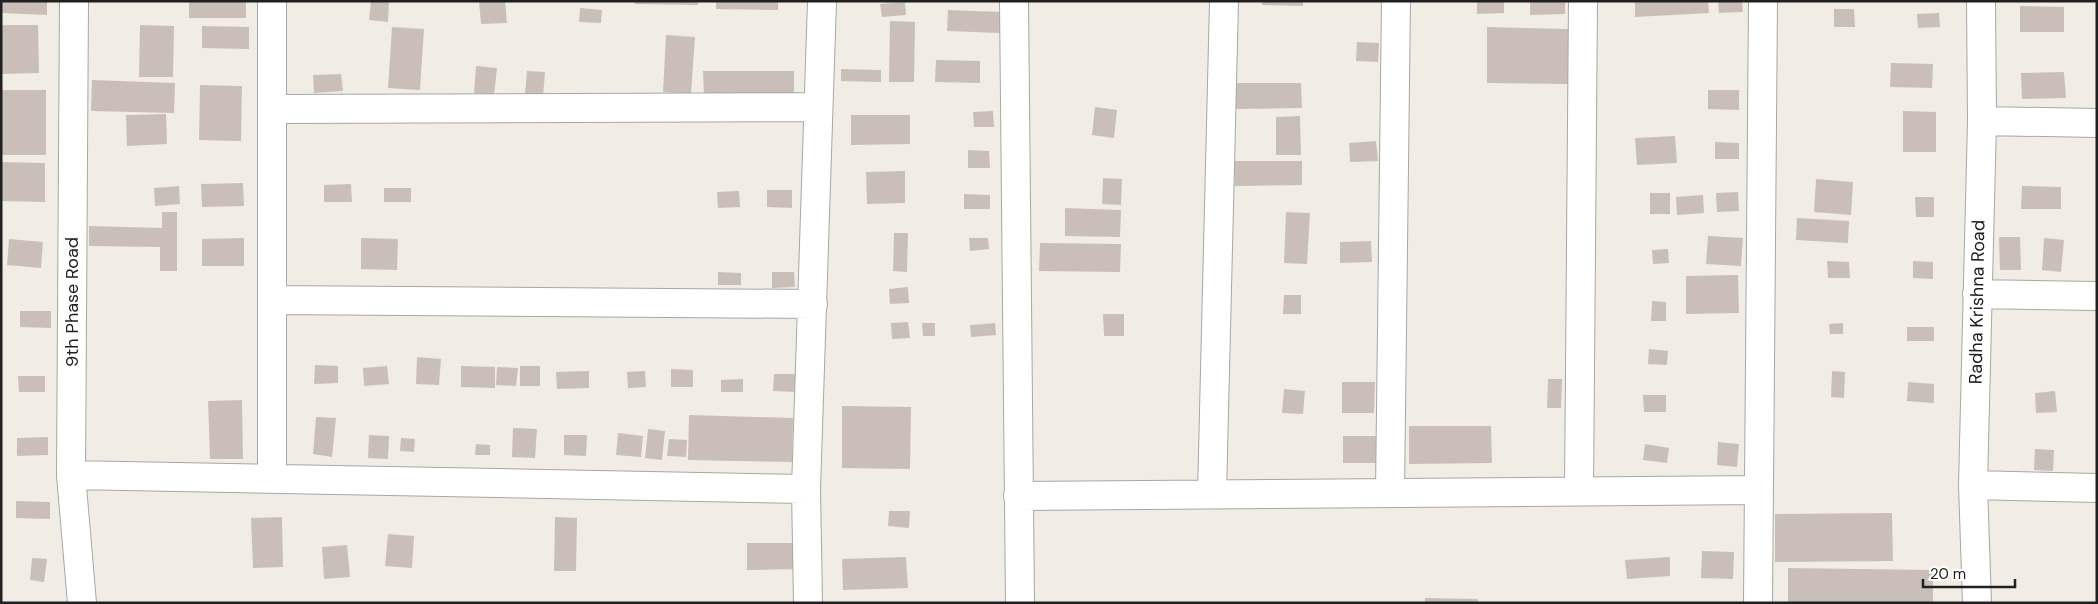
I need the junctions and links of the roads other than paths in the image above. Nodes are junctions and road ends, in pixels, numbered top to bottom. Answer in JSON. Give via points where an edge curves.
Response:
{"nodes":[{"id":1,"x":74,"y":1,"type":"edge"},
{"id":2,"x":272,"y":1,"type":"edge"},
{"id":3,"x":822,"y":1,"type":"edge"},
{"id":4,"x":1014,"y":1,"type":"edge"},
{"id":5,"x":1224,"y":1,"type":"edge"},
{"id":6,"x":1396,"y":1,"type":"edge"},
{"id":7,"x":1582,"y":1,"type":"edge"},
{"id":8,"x":1763,"y":1,"type":"edge"},
{"id":9,"x":1981,"y":1,"type":"edge"},
{"id":10,"x":818,"y":107,"type":"junction"},
{"id":11,"x":272,"y":109,"type":"junction"},
{"id":12,"x":1982,"y":121,"type":"junction"},
{"id":13,"x":2097,"y":123,"type":"edge"},
{"id":14,"x":1977,"y":294,"type":"junction"},
{"id":15,"x":2097,"y":296,"type":"edge"},
{"id":16,"x":272,"y":300,"type":"junction"},
{"id":17,"x":813,"y":304,"type":"junction"},
{"id":18,"x":71,"y":475,"type":"junction"},
{"id":19,"x":272,"y":478,"type":"junction"},
{"id":20,"x":1973,"y":485,"type":"junction"},
{"id":21,"x":806,"y":488,"type":"junction"},
{"id":22,"x":2097,"y":488,"type":"edge"},
{"id":23,"x":1759,"y":490,"type":"junction"},
{"id":24,"x":1579,"y":491,"type":"junction"},
{"id":25,"x":1390,"y":492,"type":"junction"},
{"id":26,"x":1212,"y":494,"type":"junction"},
{"id":27,"x":1018,"y":496,"type":"junction"},
{"id":28,"x":82,"y":603,"type":"edge"},
{"id":29,"x":808,"y":603,"type":"edge"},
{"id":30,"x":1020,"y":603,"type":"edge"},
{"id":31,"x":1758,"y":603,"type":"edge"},
{"id":32,"x":1977,"y":603,"type":"edge"}],
"edges":[{"from":1,"to":18,"type":"street","name":"9th Phase Road"},
{"from":2,"to":11,"type":"street"},
{"from":3,"to":10,"type":"street"},
{"from":4,"to":27,"type":"street"},
{"from":5,"to":26,"type":"street"},
{"from":6,"to":25,"type":"street"},
{"from":7,"to":24,"type":"street"},
{"from":8,"to":23,"type":"street"},
{"from":9,"to":12,"type":"street","name":"Radha Krishna Road"},
{"from":10,"to":11,"type":"street"},
{"from":10,"to":17,"type":"street"},
{"from":11,"to":16,"type":"street"},
{"from":12,"to":13,"type":"street"},
{"from":12,"to":14,"type":"street","name":"Radha Krishna Road"},
{"from":14,"to":15,"type":"street"},
{"from":14,"to":20,"type":"street","name":"Radha Krishna Road"},
{"from":16,"to":17,"type":"street"},
{"from":16,"to":19,"type":"street"},
{"from":17,"to":21,"type":"street"},
{"from":18,"to":19,"type":"street"},
{"from":18,"to":28,"type":"street","name":"9th Phase Road"},
{"from":19,"to":21,"type":"street"},
{"from":20,"to":22,"type":"street"},
{"from":20,"to":32,"type":"street","name":"Radha Krishna Road"},
{"from":21,"to":29,"type":"street"},
{"from":23,"to":24,"type":"street"},
{"from":23,"to":31,"type":"street"},
{"from":24,"to":25,"type":"street"},
{"from":25,"to":26,"type":"street"},
{"from":26,"to":27,"type":"street"},
{"from":27,"to":30,"type":"street"}]}
